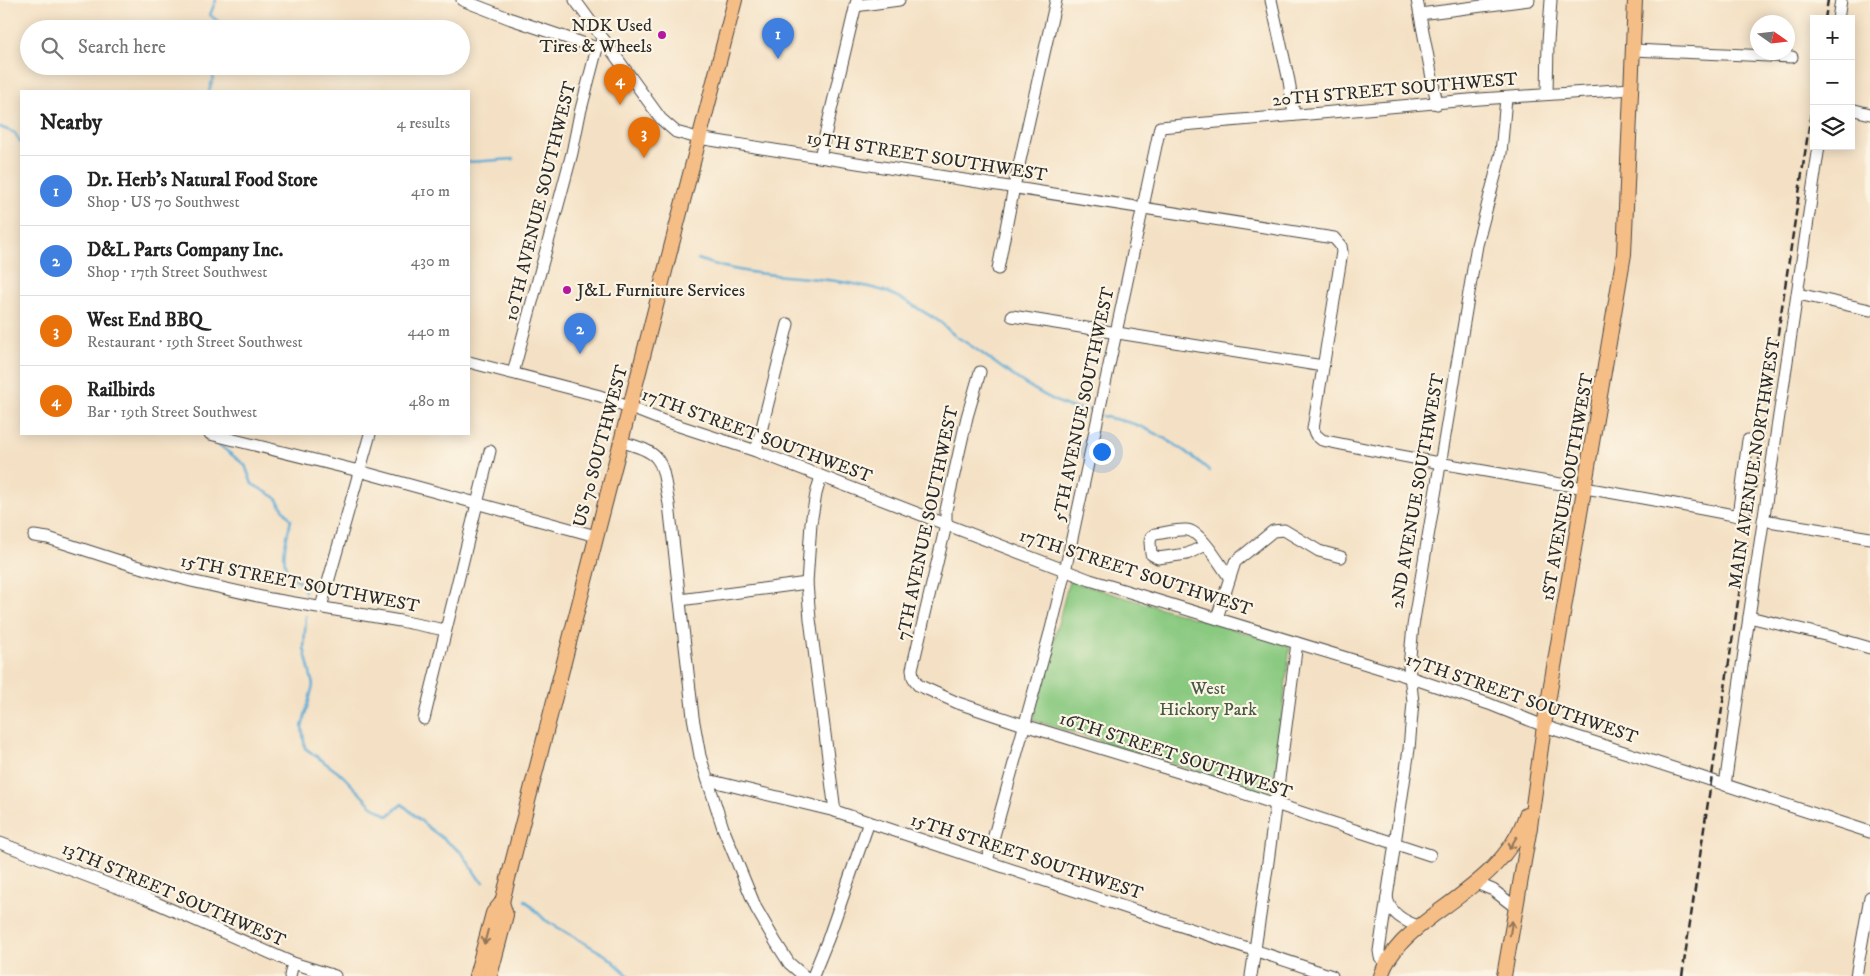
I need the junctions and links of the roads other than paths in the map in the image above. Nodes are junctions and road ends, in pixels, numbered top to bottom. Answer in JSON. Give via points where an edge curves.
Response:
{"nodes":[{"id":1,"x":462,"y":0,"type":"edge"},
{"id":2,"x":575,"y":0,"type":"edge"},
{"id":3,"x":735,"y":0,"type":"edge"},
{"id":4,"x":899,"y":0,"type":"edge"},
{"id":5,"x":1056,"y":0,"type":"edge"},
{"id":6,"x":1271,"y":0,"type":"edge"},
{"id":7,"x":1417,"y":0,"type":"edge"},
{"id":8,"x":1529,"y":0,"type":"edge"},
{"id":9,"x":1551,"y":0,"type":"edge"},
{"id":10,"x":1635,"y":0,"type":"edge"},
{"id":11,"x":1841,"y":0,"type":"edge"},
{"id":12,"x":856,"y":3,"type":"edge"},
{"id":13,"x":1420,"y":14,"type":"junction"},
{"id":14,"x":1839,"y":15,"type":"edge"},
{"id":15,"x":600,"y":44,"type":"junction"},
{"id":16,"x":1633,"y":50,"type":"junction"},
{"id":17,"x":1750,"y":56,"type":"edge"},
{"id":18,"x":1632,"y":89,"type":"junction"},
{"id":19,"x":1546,"y":94,"type":"junction"},
{"id":20,"x":1506,"y":98,"type":"junction"},
{"id":21,"x":1437,"y":104,"type":"junction"},
{"id":22,"x":1855,"y":110,"type":"edge"},
{"id":23,"x":1870,"y":114,"type":"edge"},
{"id":24,"x":1294,"y":115,"type":"junction"},
{"id":25,"x":1160,"y":126,"type":"joint"},
{"id":26,"x":698,"y":138,"type":"junction"},
{"id":27,"x":1818,"y":150,"type":"edge"},
{"id":28,"x":820,"y":158,"type":"junction"},
{"id":29,"x":1014,"y":187,"type":"junction"},
{"id":30,"x":1142,"y":208,"type":"junction"},
{"id":31,"x":998,"y":269,"type":"dead end"},
{"id":32,"x":1798,"y":294,"type":"junction"},
{"id":33,"x":1870,"y":310,"type":"edge"},
{"id":34,"x":1012,"y":316,"type":"dead end"},
{"id":35,"x":788,"y":324,"type":"dead end"},
{"id":36,"x":1115,"y":333,"type":"junction"},
{"id":37,"x":470,"y":362,"type":"edge"},
{"id":38,"x":1323,"y":366,"type":"junction"},
{"id":39,"x":980,"y":372,"type":"dead end"},
{"id":40,"x":513,"y":373,"type":"junction"},
{"id":41,"x":630,"y":406,"type":"junction"},
{"id":42,"x":214,"y":435,"type":"edge"},
{"id":43,"x":370,"y":435,"type":"edge"},
{"id":44,"x":1748,"y":440,"type":"dead end"},
{"id":45,"x":621,"y":442,"type":"junction"},
{"id":46,"x":490,"y":451,"type":"dead end"},
{"id":47,"x":756,"y":451,"type":"junction"},
{"id":48,"x":1439,"y":463,"type":"junction"},
{"id":49,"x":359,"y":471,"type":"junction"},
{"id":50,"x":821,"y":476,"type":"junction"},
{"id":51,"x":1585,"y":489,"type":"junction"},
{"id":52,"x":476,"y":504,"type":"junction"},
{"id":53,"x":1763,"y":520,"type":"junction"},
{"id":54,"x":946,"y":525,"type":"junction"},
{"id":55,"x":34,"y":536,"type":"dead end"},
{"id":56,"x":596,"y":536,"type":"junction"},
{"id":57,"x":1870,"y":538,"type":"edge"},
{"id":58,"x":1206,"y":545,"type":"dead end"},
{"id":59,"x":1341,"y":557,"type":"dead end"},
{"id":60,"x":1065,"y":571,"type":"junction"},
{"id":61,"x":1229,"y":577,"type":"junction"},
{"id":62,"x":807,"y":583,"type":"junction"},
{"id":63,"x":680,"y":600,"type":"junction"},
{"id":64,"x":321,"y":607,"type":"junction"},
{"id":65,"x":1749,"y":617,"type":"junction"},
{"id":66,"x":1217,"y":618,"type":"junction"},
{"id":67,"x":445,"y":630,"type":"junction"},
{"id":68,"x":1297,"y":643,"type":"junction"},
{"id":69,"x":1870,"y":648,"type":"edge"},
{"id":70,"x":1409,"y":677,"type":"junction"},
{"id":71,"x":915,"y":681,"type":"joint"},
{"id":72,"x":424,"y":719,"type":"dead end"},
{"id":73,"x":1024,"y":725,"type":"junction"},
{"id":74,"x":1544,"y":726,"type":"junction"},
{"id":75,"x":708,"y":780,"type":"junction"},
{"id":76,"x":1536,"y":781,"type":"junction"},
{"id":77,"x":1725,"y":785,"type":"junction"},
{"id":78,"x":1276,"y":806,"type":"junction"},
{"id":79,"x":836,"y":811,"type":"junction"},
{"id":80,"x":869,"y":822,"type":"junction"},
{"id":81,"x":1870,"y":832,"type":"edge"},
{"id":82,"x":0,"y":843,"type":"edge"},
{"id":83,"x":1395,"y":844,"type":"junction"},
{"id":84,"x":1430,"y":855,"type":"dead end"},
{"id":85,"x":987,"y":861,"type":"junction"},
{"id":86,"x":1476,"y":883,"type":"junction"},
{"id":87,"x":1387,"y":893,"type":"junction"},
{"id":88,"x":1870,"y":897,"type":"edge"},
{"id":89,"x":502,"y":902,"type":"junction"},
{"id":90,"x":1515,"y":907,"type":"junction"},
{"id":91,"x":1419,"y":926,"type":"junction"},
{"id":92,"x":1255,"y":950,"type":"junction"},
{"id":93,"x":293,"y":963,"type":"junction"},
{"id":94,"x":1383,"y":969,"type":"edge"},
{"id":95,"x":290,"y":976,"type":"edge"},
{"id":96,"x":335,"y":976,"type":"edge"},
{"id":97,"x":476,"y":976,"type":"edge"},
{"id":98,"x":490,"y":976,"type":"edge"},
{"id":99,"x":804,"y":976,"type":"edge"},
{"id":100,"x":813,"y":976,"type":"edge"},
{"id":101,"x":1250,"y":976,"type":"edge"},
{"id":102,"x":1332,"y":976,"type":"edge"},
{"id":103,"x":1504,"y":976,"type":"edge"},
{"id":104,"x":1856,"y":976,"type":"edge"}],
"edges":[{"from":1,"to":15,"type":"street","via":[[511,19]]},
{"from":2,"to":15,"type":"street","name":"19TH STREET SOUTHWEST"},
{"from":3,"to":26,"type":"main road","name":"US 70 SOUTHWEST"},
{"from":4,"to":12,"type":"street"},
{"from":5,"to":29,"type":"street"},
{"from":6,"to":24,"type":"street"},
{"from":7,"to":13,"type":"street"},
{"from":8,"to":13,"type":"street"},
{"from":9,"to":19,"type":"street"},
{"from":10,"to":16,"type":"main road","name":"1ST AVENUE SOUTHWEST"},
{"from":11,"to":14,"type":"street"},
{"from":12,"to":28,"type":"street"},
{"from":13,"to":21,"type":"street"},
{"from":15,"to":26,"type":"street","name":"19TH STREET SOUTHWEST","via":[[661,119],[676,132]]},
{"from":15,"to":40,"type":"street","name":"10TH AVENUE SOUTHWEST"},
{"from":16,"to":17,"type":"street"},
{"from":16,"to":18,"type":"main road","name":"1ST AVENUE SOUTHWEST"},
{"from":18,"to":19,"type":"street","name":"20TH STREET SOUTHWEST"},
{"from":18,"to":51,"type":"main road","name":"1ST AVENUE SOUTHWEST","via":[[1624,254]]},
{"from":19,"to":20,"type":"street","name":"20TH STREET SOUTHWEST"},
{"from":20,"to":21,"type":"street","name":"20TH STREET SOUTHWEST"},
{"from":20,"to":48,"type":"street","name":"2ND AVENUE SOUTHWEST","via":[[1501,153],[1477,246]]},
{"from":21,"to":24,"type":"street","name":"20TH STREET SOUTHWEST"},
{"from":22,"to":23,"type":"street"},
{"from":24,"to":25,"type":"street","name":"20TH STREET SOUTHWEST"},
{"from":25,"to":30,"type":"street","name":"5TH AVENUE SOUTHWEST"},
{"from":26,"to":28,"type":"street","name":"19TH STREET SOUTHWEST"},
{"from":26,"to":41,"type":"main road","name":"US 70 SOUTHWEST"},
{"from":27,"to":32,"type":"street","name":"MAIN AVENUE NORTHWEST"},
{"from":28,"to":29,"type":"street","name":"19TH STREET SOUTHWEST"},
{"from":29,"to":30,"type":"street","name":"19TH STREET SOUTHWEST"},
{"from":29,"to":31,"type":"street"},
{"from":30,"to":36,"type":"street","name":"5TH AVENUE SOUTHWEST"},
{"from":30,"to":38,"type":"street","name":"19TH STREET SOUTHWEST","via":[[1338,241],[1342,252]]},
{"from":32,"to":33,"type":"street"},
{"from":32,"to":53,"type":"street","name":"MAIN AVENUE NORTHWEST"},
{"from":34,"to":36,"type":"street"},
{"from":35,"to":47,"type":"street"},
{"from":36,"to":38,"type":"street"},
{"from":36,"to":60,"type":"street","name":"5TH AVENUE SOUTHWEST"},
{"from":37,"to":40,"type":"street","name":"17TH STREET SOUTHWEST"},
{"from":38,"to":48,"type":"street","via":[[1313,429],[1316,435],[1322,440]]},
{"from":39,"to":54,"type":"street","name":"7TH AVENUE SOUTHWEST","via":[[946,510]]},
{"from":40,"to":41,"type":"street","name":"17TH STREET SOUTHWEST"},
{"from":41,"to":45,"type":"main road","name":"US 70 SOUTHWEST"},
{"from":41,"to":47,"type":"street","name":"17TH STREET SOUTHWEST","via":[[664,421]]},
{"from":42,"to":49,"type":"street"},
{"from":43,"to":49,"type":"street"},
{"from":44,"to":51,"type":"street","via":[[1738,516]]},
{"from":45,"to":56,"type":"main road","name":"US 70 SOUTHWEST"},
{"from":45,"to":63,"type":"street","via":[[647,450],[663,469]]},
{"from":46,"to":52,"type":"street"},
{"from":47,"to":50,"type":"street","name":"17TH STREET SOUTHWEST"},
{"from":48,"to":51,"type":"street"},
{"from":48,"to":70,"type":"street","name":"2ND AVENUE SOUTHWEST","via":[[1413,626]]},
{"from":49,"to":52,"type":"street"},
{"from":49,"to":64,"type":"street"},
{"from":50,"to":54,"type":"street","name":"17TH STREET SOUTHWEST"},
{"from":50,"to":62,"type":"street","via":[[811,523]]},
{"from":51,"to":74,"type":"main road","name":"1ST AVENUE SOUTHWEST"},
{"from":52,"to":56,"type":"street"},
{"from":52,"to":67,"type":"street"},
{"from":53,"to":57,"type":"street"},
{"from":53,"to":65,"type":"street","name":"MAIN AVENUE NORTHWEST"},
{"from":54,"to":60,"type":"street","name":"17TH STREET SOUTHWEST"},
{"from":54,"to":71,"type":"street","name":"7TH AVENUE SOUTHWEST","via":[[912,669]]},
{"from":55,"to":64,"type":"street","name":"15TH STREET SOUTHWEST","via":[[191,581]]},
{"from":56,"to":89,"type":"main road","name":"US 70 SOUTHWEST"},
{"from":58,"to":61,"type":"street"},
{"from":59,"to":61,"type":"street","via":[[1319,551],[1290,533],[1278,530],[1240,556]]},
{"from":60,"to":66,"type":"street","name":"17TH STREET SOUTHWEST"},
{"from":60,"to":73,"type":"street","name":"5TH AVENUE SOUTHWEST"},
{"from":61,"to":66,"type":"street"},
{"from":62,"to":63,"type":"street"},
{"from":62,"to":79,"type":"street"},
{"from":63,"to":75,"type":"street","via":[[693,717]]},
{"from":64,"to":67,"type":"street","name":"15TH STREET SOUTHWEST"},
{"from":65,"to":69,"type":"street"},
{"from":65,"to":77,"type":"street","name":"MAIN AVENUE NORTHWEST"},
{"from":66,"to":68,"type":"street","name":"17TH STREET SOUTHWEST"},
{"from":67,"to":72,"type":"street"},
{"from":68,"to":70,"type":"street","name":"17TH STREET SOUTHWEST"},
{"from":68,"to":78,"type":"street"},
{"from":70,"to":74,"type":"street","name":"17TH STREET SOUTHWEST"},
{"from":70,"to":83,"type":"street","name":"2ND AVENUE SOUTHWEST","via":[[1413,702],[1410,749]]},
{"from":71,"to":73,"type":"street","name":"16TH STREET SOUTHWEST","via":[[925,689],[958,703]]},
{"from":73,"to":78,"type":"street","name":"16TH STREET SOUTHWEST"},
{"from":73,"to":85,"type":"street","name":"5TH AVENUE SOUTHWEST"},
{"from":74,"to":76,"type":"main road","name":"1ST AVENUE SOUTHWEST"},
{"from":74,"to":77,"type":"street","name":"17TH STREET SOUTHWEST"},
{"from":75,"to":79,"type":"street","name":"15TH STREET SOUTHWEST"},
{"from":75,"to":99,"type":"street","via":[[723,828],[759,914],[789,962]]},
{"from":76,"to":86,"type":"main road","name":"2ND AVENUE SOUTHWEST","one_way":true,"via":[[1526,818],[1512,847]]},
{"from":76,"to":90,"type":"main road","name":"1ST AVENUE SOUTHWEST"},
{"from":77,"to":81,"type":"street","name":"17TH STREET SOUTHWEST"},
{"from":78,"to":83,"type":"street","name":"16TH STREET SOUTHWEST"},
{"from":78,"to":92,"type":"street"},
{"from":79,"to":80,"type":"street","name":"15TH STREET SOUTHWEST"},
{"from":80,"to":85,"type":"street","name":"15TH STREET SOUTHWEST"},
{"from":80,"to":100,"type":"street"},
{"from":82,"to":93,"type":"street","name":"13TH STREET SOUTHWEST","via":[[144,898]]},
{"from":83,"to":84,"type":"street","name":"16TH STREET SOUTHWEST"},
{"from":83,"to":87,"type":"street","name":"2ND AVENUE SOUTHWEST"},
{"from":85,"to":92,"type":"street","name":"15TH STREET SOUTHWEST"},
{"from":86,"to":90,"type":"street","via":[[1494,890]]},
{"from":86,"to":91,"type":"main road","name":"2ND AVENUE SOUTHWEST"},
{"from":87,"to":91,"type":"street","via":[[1395,912]]},
{"from":87,"to":94,"type":"street","name":"2ND AVENUE SOUTHWEST","via":[[1379,951]]},
{"from":88,"to":104,"type":"street"},
{"from":89,"to":97,"type":"main road","name":"US 70 SOUTHWEST","one_way":true,"via":[[493,913]]},
{"from":89,"to":98,"type":"main road","name":"US 70 SOUTHWEST","via":[[506,916]]},
{"from":103,"to":90,"type":"main road","name":"1ST AVENUE SOUTHWEST","one_way":true},
{"from":91,"to":94,"type":"main road","name":"2ND AVENUE SOUTHWEST","via":[[1406,937]]},
{"from":92,"to":101,"type":"street"},
{"from":92,"to":102,"type":"street","name":"15TH STREET SOUTHWEST"},
{"from":93,"to":95,"type":"street"},
{"from":93,"to":96,"type":"street","name":"13TH STREET SOUTHWEST"}]}
